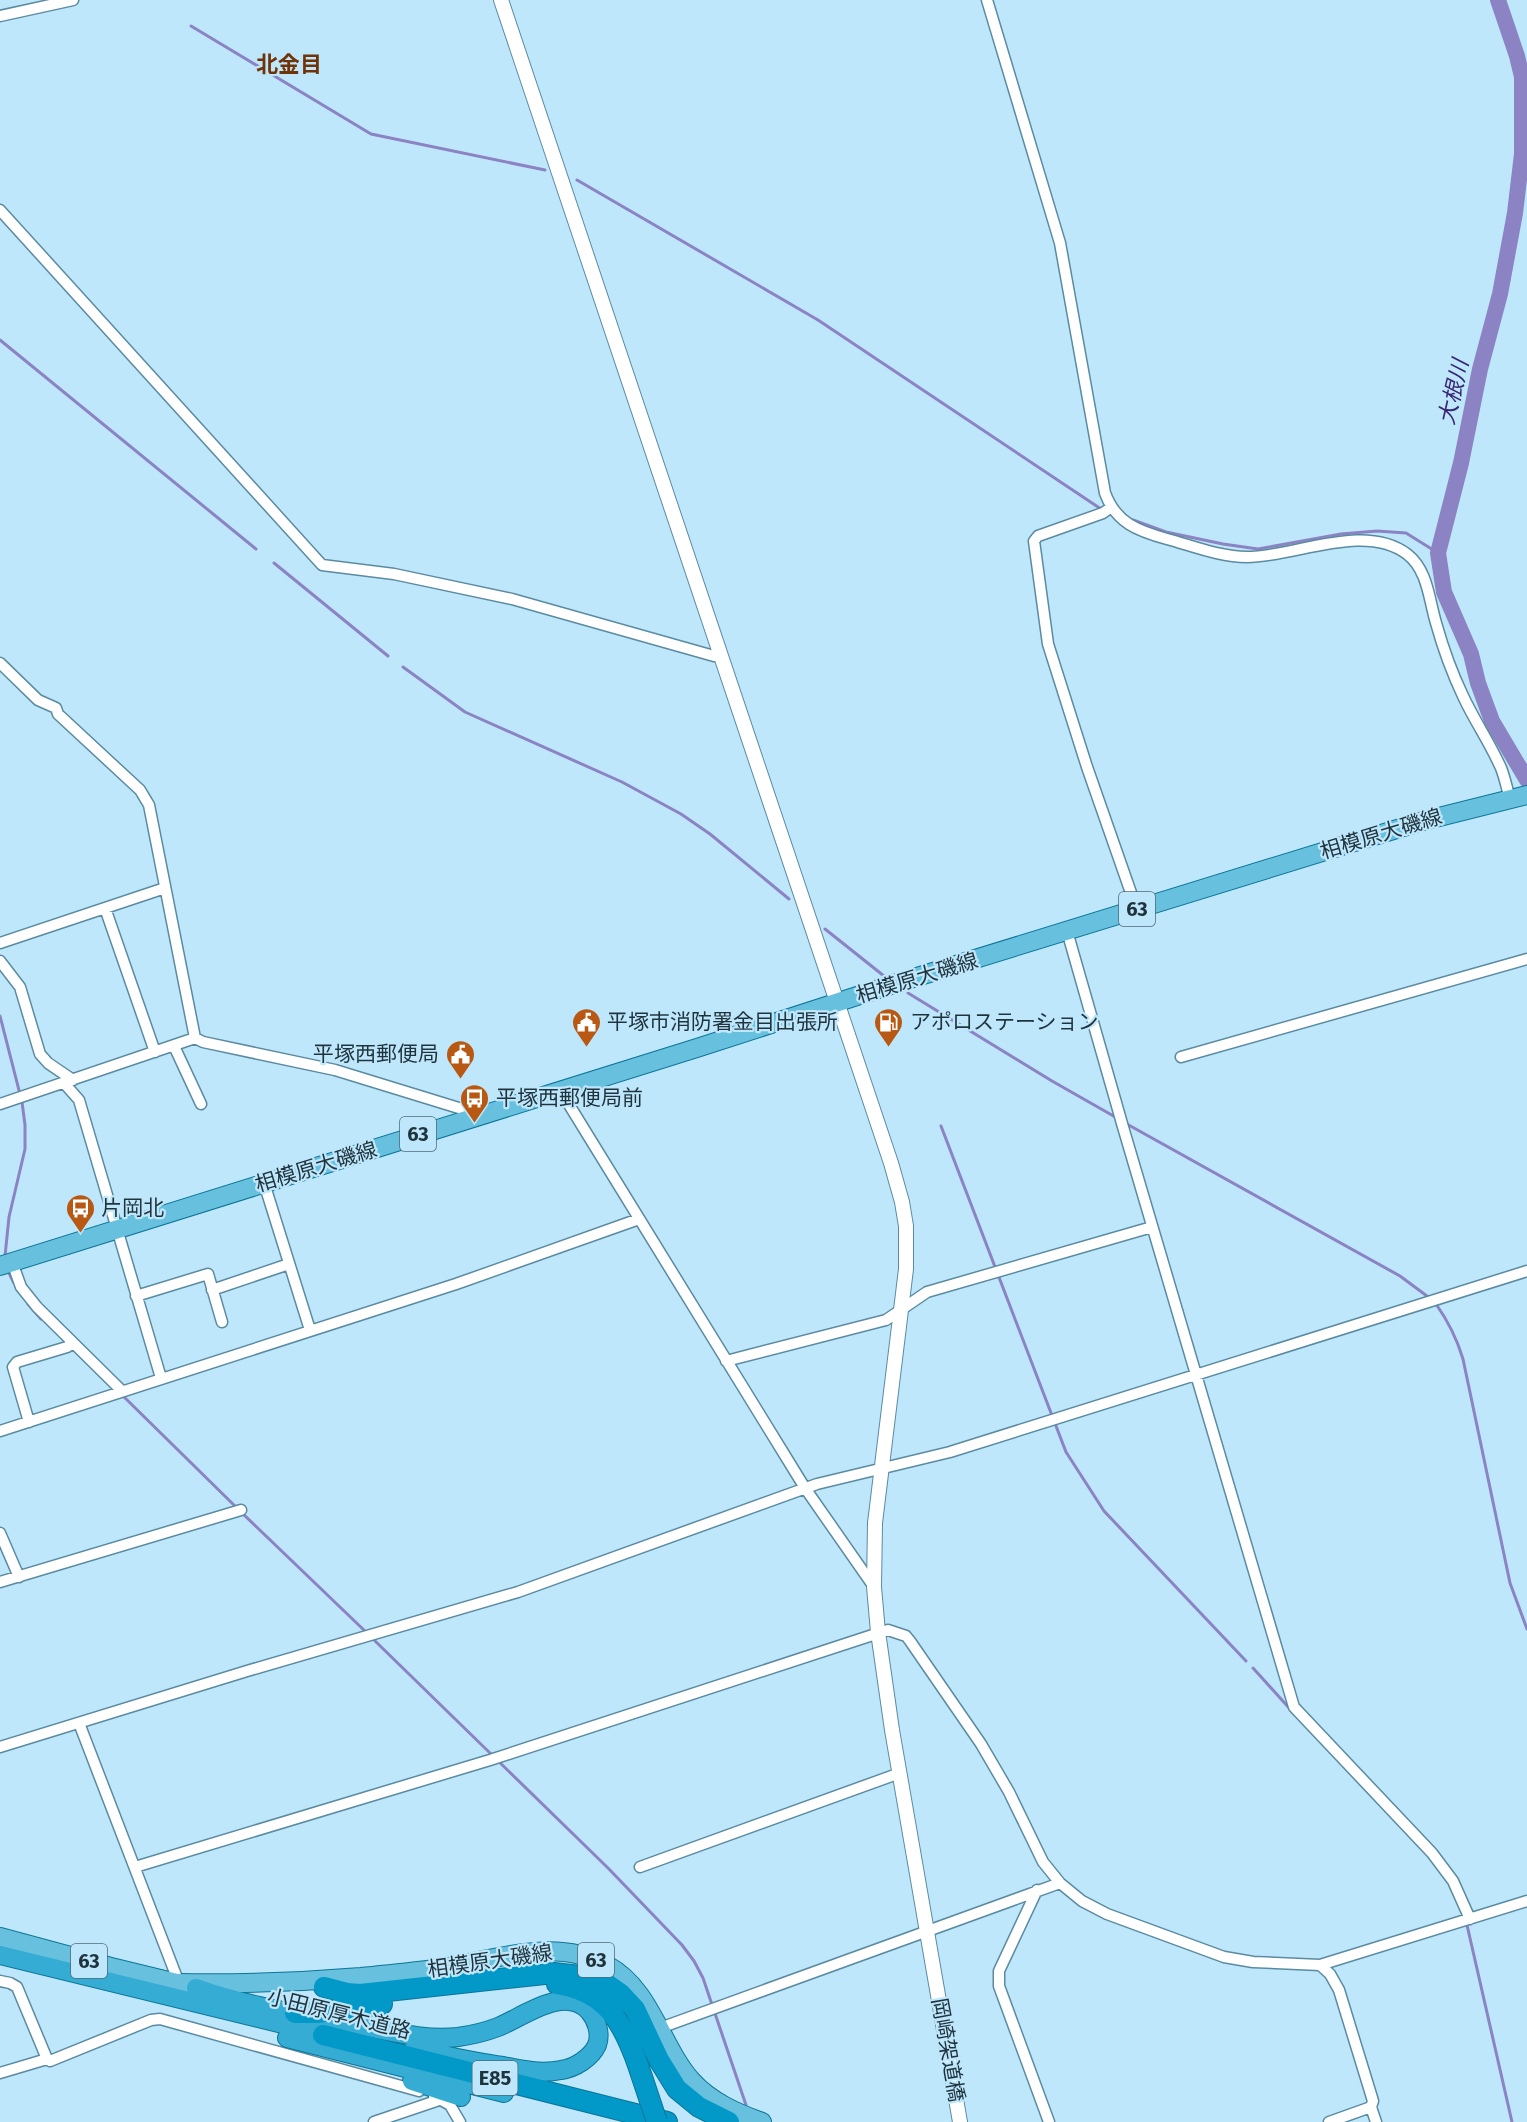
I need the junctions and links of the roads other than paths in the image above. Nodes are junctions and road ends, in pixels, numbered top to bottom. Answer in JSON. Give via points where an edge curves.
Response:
{"nodes":[{"id":1,"x":73,"y":0,"type":"edge"},
{"id":2,"x":501,"y":0,"type":"edge"},
{"id":3,"x":987,"y":0,"type":"edge"},
{"id":4,"x":0,"y":16,"type":"edge"},
{"id":5,"x":0,"y":210,"type":"edge"},
{"id":6,"x":1110,"y":508,"type":"junction"},
{"id":7,"x":721,"y":654,"type":"junction"},
{"id":8,"x":0,"y":663,"type":"edge"},
{"id":9,"x":1517,"y":797,"type":"edge"},
{"id":10,"x":165,"y":888,"type":"junction"},
{"id":11,"x":105,"y":908,"type":"junction"},
{"id":12,"x":1137,"y":910,"type":"junction"},
{"id":13,"x":1067,"y":931,"type":"junction"},
{"id":14,"x":0,"y":943,"type":"edge"},
{"id":15,"x":1527,"y":959,"type":"edge"},
{"id":16,"x":0,"y":961,"type":"edge"},
{"id":17,"x":836,"y":1003,"type":"junction"},
{"id":18,"x":195,"y":1038,"type":"junction"},
{"id":19,"x":174,"y":1046,"type":"junction"},
{"id":20,"x":155,"y":1052,"type":"junction"},
{"id":21,"x":1181,"y":1057,"type":"dead end"},
{"id":22,"x":68,"y":1082,"type":"junction"},
{"id":23,"x":560,"y":1090,"type":"junction"},
{"id":24,"x":0,"y":1104,"type":"edge"},
{"id":25,"x":201,"y":1104,"type":"dead end"},
{"id":26,"x":472,"y":1117,"type":"junction"},
{"id":27,"x":264,"y":1183,"type":"junction"},
{"id":28,"x":639,"y":1220,"type":"junction"},
{"id":29,"x":1152,"y":1227,"type":"junction"},
{"id":30,"x":117,"y":1229,"type":"junction"},
{"id":31,"x":6,"y":1264,"type":"edge"},
{"id":32,"x":289,"y":1264,"type":"junction"},
{"id":33,"x":1527,"y":1271,"type":"edge"},
{"id":34,"x":213,"y":1290,"type":"junction"},
{"id":35,"x":136,"y":1296,"type":"junction"},
{"id":36,"x":902,"y":1308,"type":"junction"},
{"id":37,"x":222,"y":1322,"type":"dead end"},
{"id":38,"x":310,"y":1329,"type":"junction"},
{"id":39,"x":70,"y":1345,"type":"junction"},
{"id":40,"x":726,"y":1361,"type":"junction"},
{"id":41,"x":1197,"y":1375,"type":"junction"},
{"id":42,"x":161,"y":1378,"type":"junction"},
{"id":43,"x":118,"y":1393,"type":"junction"},
{"id":44,"x":29,"y":1422,"type":"junction"},
{"id":45,"x":0,"y":1431,"type":"edge"},
{"id":46,"x":882,"y":1468,"type":"junction"},
{"id":47,"x":805,"y":1488,"type":"junction"},
{"id":48,"x":239,"y":1511,"type":"dead end"},
{"id":49,"x":0,"y":1533,"type":"edge"},
{"id":50,"x":18,"y":1577,"type":"junction"},
{"id":51,"x":0,"y":1582,"type":"edge"},
{"id":52,"x":874,"y":1587,"type":"junction"},
{"id":53,"x":878,"y":1632,"type":"junction"},
{"id":54,"x":79,"y":1723,"type":"junction"},
{"id":55,"x":0,"y":1747,"type":"edge"},
{"id":56,"x":900,"y":1773,"type":"junction"},
{"id":57,"x":135,"y":1867,"type":"junction"},
{"id":58,"x":640,"y":1868,"type":"dead end"},
{"id":59,"x":1060,"y":1883,"type":"junction"},
{"id":60,"x":1037,"y":1890,"type":"junction"},
{"id":61,"x":1527,"y":1901,"type":"edge"},
{"id":62,"x":1470,"y":1918,"type":"junction"},
{"id":63,"x":926,"y":1930,"type":"junction"},
{"id":64,"x":0,"y":1936,"type":"edge"},
{"id":65,"x":0,"y":1954,"type":"edge"},
{"id":66,"x":1320,"y":1965,"type":"junction"},
{"id":67,"x":0,"y":1966,"type":"edge"},
{"id":68,"x":359,"y":1977,"type":"junction"},
{"id":69,"x":0,"y":1981,"type":"edge"},
{"id":70,"x":235,"y":1984,"type":"junction"},
{"id":71,"x":188,"y":1985,"type":"junction"},
{"id":72,"x":324,"y":1987,"type":"junction"},
{"id":73,"x":295,"y":2013,"type":"junction"},
{"id":74,"x":660,"y":2028,"type":"junction"},
{"id":75,"x":322,"y":2041,"type":"junction"},
{"id":76,"x":47,"y":2059,"type":"junction"},
{"id":77,"x":0,"y":2073,"type":"edge"},
{"id":78,"x":504,"y":2093,"type":"joint"},
{"id":79,"x":461,"y":2097,"type":"dead end"},
{"id":80,"x":442,"y":2099,"type":"junction"},
{"id":81,"x":1371,"y":2107,"type":"junction"},
{"id":82,"x":374,"y":2122,"type":"edge"},
{"id":83,"x":460,"y":2122,"type":"edge"},
{"id":84,"x":619,"y":2122,"type":"edge"},
{"id":85,"x":657,"y":2122,"type":"edge"},
{"id":86,"x":667,"y":2122,"type":"edge"},
{"id":87,"x":729,"y":2122,"type":"edge"},
{"id":88,"x":762,"y":2122,"type":"edge"},
{"id":89,"x":960,"y":2122,"type":"edge"},
{"id":90,"x":1049,"y":2122,"type":"edge"},
{"id":91,"x":1329,"y":2122,"type":"edge"},
{"id":92,"x":1376,"y":2122,"type":"edge"}],
"edges":[{"from":1,"to":4,"type":"street"},
{"from":2,"to":7,"type":"street","name":"岡崎架道橋"},
{"from":3,"to":6,"type":"street","via":[[1060,243]]},
{"from":5,"to":7,"type":"street","via":[[322,565],[394,573],[512,599],[714,656]]},
{"from":6,"to":9,"type":"street","via":[[1119,518],[1159,537],[1226,555],[1273,555],[1367,540],[1406,552],[1419,565],[1462,695]]},
{"from":6,"to":12,"type":"street","via":[[1034,541],[1048,644]]},
{"from":7,"to":17,"type":"street","name":"岡崎架道橋"},
{"from":8,"to":10,"type":"street","via":[[38,700],[56,708],[140,790],[149,806]]},
{"from":9,"to":12,"type":"main road","name":"相模原大磯線","number":"63","via":[[1423,821]]},
{"from":10,"to":11,"type":"street"},
{"from":10,"to":18,"type":"street"},
{"from":11,"to":14,"type":"street"},
{"from":11,"to":20,"type":"street"},
{"from":12,"to":13,"type":"main road","name":"相模原大磯線","number":"63"},
{"from":13,"to":17,"type":"main road","name":"相模原大磯線","number":"63"},
{"from":13,"to":29,"type":"street"},
{"from":15,"to":21,"type":"street"},
{"from":16,"to":22,"type":"street","via":[[20,987],[40,1054]]},
{"from":17,"to":23,"type":"main road","name":"相模原大磯線","number":"63"},
{"from":17,"to":36,"type":"street","name":"岡崎架道橋","via":[[902,1202],[906,1269]]},
{"from":18,"to":19,"type":"street"},
{"from":18,"to":26,"type":"street","via":[[335,1070],[462,1109]]},
{"from":19,"to":20,"type":"street"},
{"from":19,"to":25,"type":"street"},
{"from":20,"to":22,"type":"street"},
{"from":22,"to":24,"type":"street"},
{"from":22,"to":30,"type":"street","via":[[79,1100]]},
{"from":23,"to":26,"type":"main road","name":"相模原大磯線","number":"63"},
{"from":23,"to":28,"type":"street"},
{"from":26,"to":27,"type":"main road","name":"相模原大磯線","number":"63"},
{"from":27,"to":30,"type":"main road","name":"相模原大磯線","number":"63"},
{"from":27,"to":32,"type":"street"},
{"from":28,"to":38,"type":"street","via":[[456,1284]]},
{"from":28,"to":40,"type":"street"},
{"from":29,"to":36,"type":"street","via":[[927,1292]]},
{"from":29,"to":41,"type":"street"},
{"from":30,"to":31,"type":"main road","name":"相模原大磯線","number":"63"},
{"from":30,"to":35,"type":"street"},
{"from":31,"to":39,"type":"street"},
{"from":32,"to":34,"type":"street"},
{"from":32,"to":38,"type":"street"},
{"from":33,"to":41,"type":"street"},
{"from":34,"to":35,"type":"street","via":[[207,1274]]},
{"from":34,"to":37,"type":"street"},
{"from":35,"to":42,"type":"street"},
{"from":36,"to":40,"type":"street","via":[[886,1320]]},
{"from":36,"to":46,"type":"street","name":"岡崎架道橋"},
{"from":38,"to":42,"type":"street"},
{"from":39,"to":43,"type":"street"},
{"from":39,"to":44,"type":"street","via":[[16,1362],[13,1367]]},
{"from":40,"to":47,"type":"street"},
{"from":41,"to":46,"type":"street","via":[[950,1452]]},
{"from":41,"to":62,"type":"street","via":[[1294,1707],[1432,1853],[1453,1881]]},
{"from":42,"to":43,"type":"street"},
{"from":43,"to":44,"type":"street"},
{"from":44,"to":45,"type":"street"},
{"from":46,"to":47,"type":"street"},
{"from":46,"to":52,"type":"street","name":"岡崎架道橋","via":[[875,1522]]},
{"from":47,"to":52,"type":"street"},
{"from":47,"to":54,"type":"street","via":[[518,1592]]},
{"from":48,"to":50,"type":"street"},
{"from":49,"to":50,"type":"street"},
{"from":50,"to":51,"type":"street"},
{"from":52,"to":53,"type":"street","name":"岡崎架道橋"},
{"from":53,"to":56,"type":"street","name":"岡崎架道橋"},
{"from":53,"to":57,"type":"street","via":[[490,1760]]},
{"from":53,"to":59,"type":"street","via":[[888,1630],[910,1641],[981,1744],[1043,1862]]},
{"from":54,"to":55,"type":"street"},
{"from":54,"to":57,"type":"street"},
{"from":56,"to":58,"type":"street"},
{"from":56,"to":63,"type":"street","name":"岡崎架道橋"},
{"from":57,"to":71,"type":"street"},
{"from":59,"to":60,"type":"street"},
{"from":59,"to":66,"type":"street","via":[[1082,1902],[1107,1914],[1224,1957]]},
{"from":60,"to":63,"type":"street"},
{"from":60,"to":90,"type":"street","via":[[999,1971],[999,1986]]},
{"from":61,"to":62,"type":"street"},
{"from":62,"to":66,"type":"street"},
{"from":63,"to":74,"type":"street"},
{"from":63,"to":89,"type":"street","name":"岡崎架道橋"},
{"from":64,"to":71,"type":"main road","name":"相模原大磯線","number":"63"},
{"from":65,"to":75,"type":"highway","name":"小田原厚木道路","number":"E85"},
{"from":66,"to":81,"type":"street","via":[[1339,1990],[1373,2101]]},
{"from":67,"to":75,"type":"highway","name":"小田原厚木道路","number":"E85"},
{"from":68,"to":70,"type":"main road","name":"相模原大磯線","number":"63"},
{"from":68,"to":72,"type":"main road","name":"相模原大磯線","number":"63"},
{"from":68,"to":74,"type":"main road","name":"相模原大磯線","number":"63","via":[[441,1968],[529,1952],[586,1955],[622,1975],[646,2003]]},
{"from":69,"to":76,"type":"street","via":[[17,1988]]},
{"from":70,"to":71,"type":"main road","name":"相模原大磯線","number":"63"},
{"from":70,"to":72,"type":"main road","number":"63"},
{"from":71,"to":72,"type":"main road","name":"相模原大磯線","number":"63","via":[[235,1993],[288,1993]]},
{"from":71,"to":73,"type":"highway","via":[[236,2001]]},
{"from":72,"to":87,"type":"highway","via":[[360,1994],[554,1974],[604,1982],[635,2009],[677,2089],[699,2107]]},
{"from":73,"to":75,"type":"highway","via":[[442,2038],[477,2034],[553,2002],[566,2001],[588,2009],[598,2030],[598,2043],[585,2060],[561,2070],[540,2072],[372,2041]]},
{"from":73,"to":85,"type":"highway","bridge":true,"via":[[534,1984],[572,1986],[604,2003],[614,2016],[632,2047]]},
{"from":74,"to":88,"type":"main road","name":"相模原大磯線","number":"63","via":[[693,2082],[723,2106]]},
{"from":75,"to":78,"type":"highway","name":"小田原厚木道路","number":"E85"},
{"from":75,"to":79,"type":"highway"},
{"from":75,"to":86,"type":"highway","name":"小田原厚木道路","number":"E85"},
{"from":76,"to":77,"type":"street"},
{"from":76,"to":80,"type":"street","via":[[160,2019]]},
{"from":78,"to":84,"type":"highway","name":"小田原厚木道路","number":"E85"},
{"from":80,"to":82,"type":"street"},
{"from":80,"to":83,"type":"street"},
{"from":81,"to":91,"type":"street"},
{"from":81,"to":92,"type":"street"}]}
